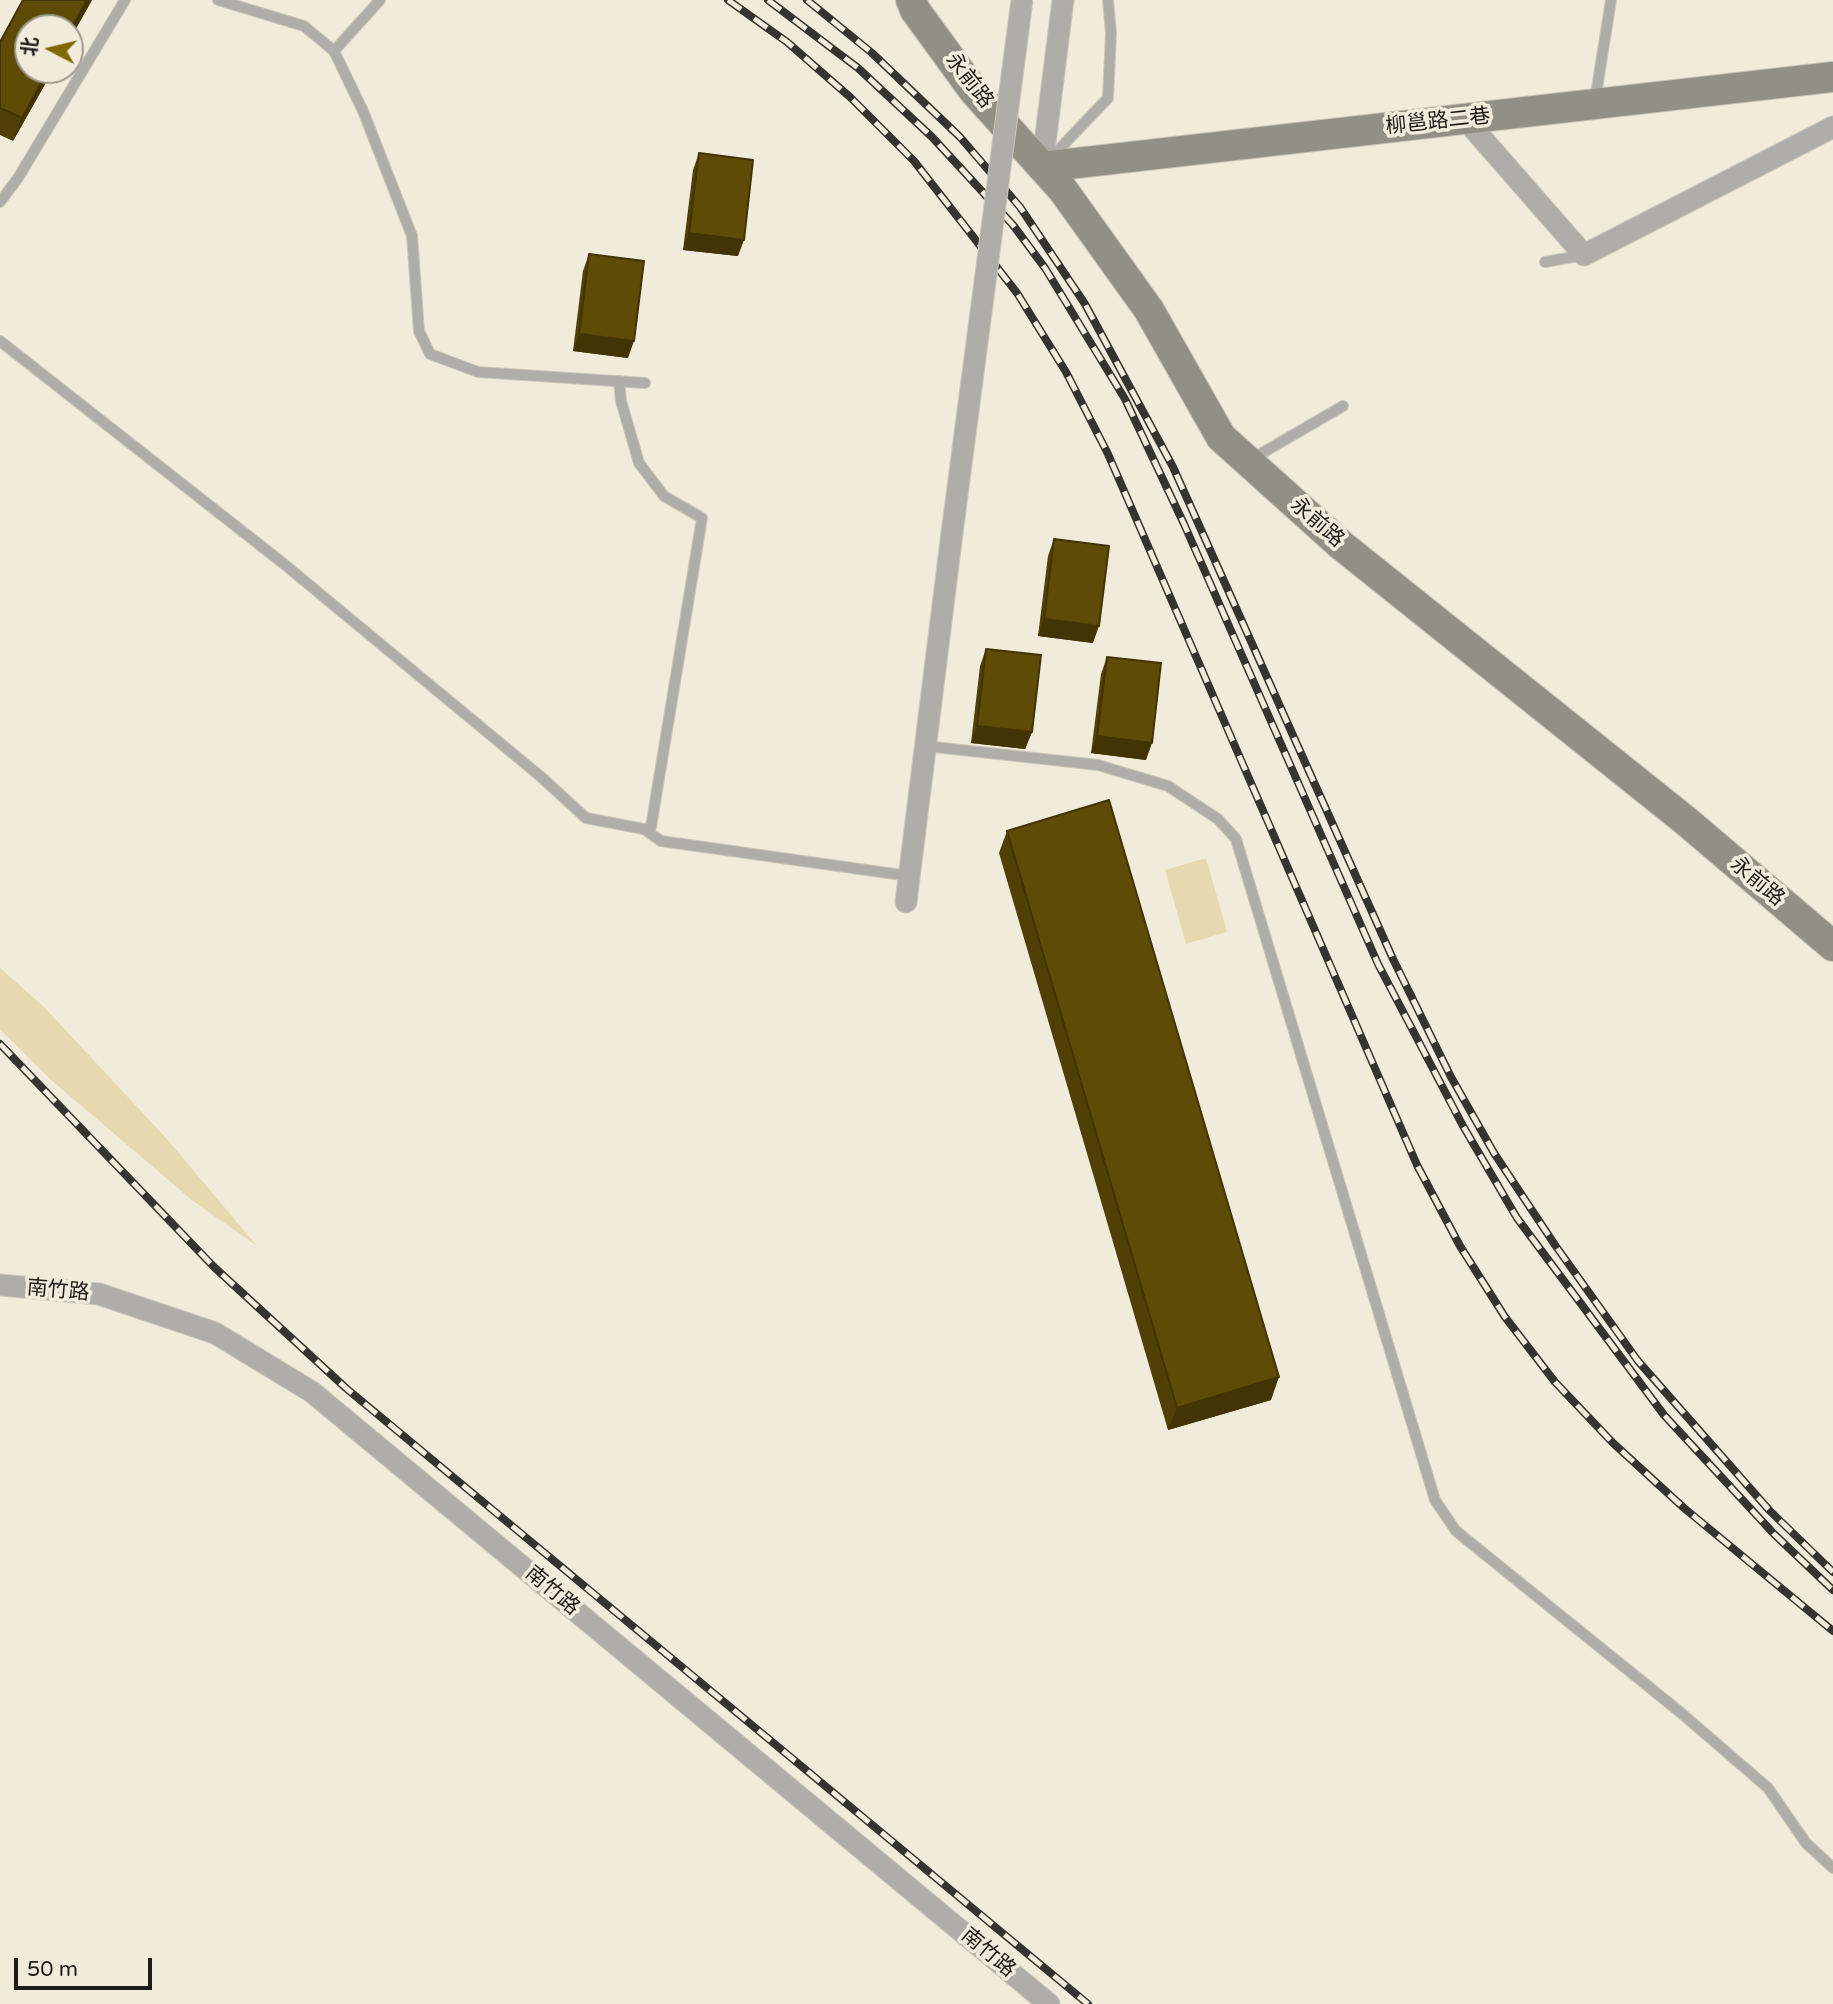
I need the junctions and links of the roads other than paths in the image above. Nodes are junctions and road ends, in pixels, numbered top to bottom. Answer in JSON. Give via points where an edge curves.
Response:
{"nodes":[{"id":1,"x":125,"y":0,"type":"edge"},
{"id":2,"x":218,"y":0,"type":"edge"},
{"id":3,"x":380,"y":0,"type":"edge"},
{"id":4,"x":911,"y":0,"type":"edge"},
{"id":5,"x":1022,"y":0,"type":"edge"},
{"id":6,"x":1063,"y":0,"type":"edge"},
{"id":7,"x":1108,"y":0,"type":"edge"},
{"id":8,"x":1611,"y":0,"type":"edge"},
{"id":9,"x":334,"y":51,"type":"junction"},
{"id":10,"x":1833,"y":78,"type":"edge"},
{"id":11,"x":1595,"y":105,"type":"junction"},
{"id":12,"x":1465,"y":119,"type":"junction"},
{"id":13,"x":1833,"y":127,"type":"edge"},
{"id":14,"x":1042,"y":167,"type":"junction"},
{"id":15,"x":0,"y":202,"type":"edge"},
{"id":16,"x":1584,"y":255,"type":"junction"},
{"id":17,"x":1545,"y":262,"type":"dead end"},
{"id":18,"x":0,"y":341,"type":"edge"},
{"id":19,"x":619,"y":381,"type":"junction"},
{"id":20,"x":645,"y":383,"type":"dead end"},
{"id":21,"x":1343,"y":406,"type":"dead end"},
{"id":22,"x":1248,"y":461,"type":"junction"},
{"id":23,"x":925,"y":746,"type":"junction"},
{"id":24,"x":650,"y":833,"type":"junction"},
{"id":25,"x":909,"y":876,"type":"junction"},
{"id":26,"x":906,"y":902,"type":"dead end"},
{"id":27,"x":1833,"y":946,"type":"edge"},
{"id":28,"x":0,"y":1286,"type":"edge"},
{"id":29,"x":1833,"y":1868,"type":"edge"},
{"id":30,"x":1049,"y":2004,"type":"edge"}],
"edges":[{"from":1,"to":15,"type":"lane"},
{"from":2,"to":9,"type":"lane","via":[[304,26]]},
{"from":3,"to":9,"type":"lane"},
{"from":4,"to":14,"type":"street","name":"永前路","via":[[974,91]]},
{"from":5,"to":23,"type":"street","bridge":true},
{"from":6,"to":14,"type":"street"},
{"from":7,"to":14,"type":"lane","via":[[1108,98]]},
{"from":8,"to":11,"type":"lane"},
{"from":9,"to":19,"type":"lane","via":[[412,236],[419,331],[430,354],[478,372]]},
{"from":10,"to":11,"type":"street","name":"柳邕路二巷"},
{"from":11,"to":12,"type":"street","name":"柳邕路二巷"},
{"from":12,"to":14,"type":"street","name":"柳邕路二巷"},
{"from":12,"to":16,"type":"street"},
{"from":13,"to":16,"type":"street"},
{"from":14,"to":22,"type":"street","name":"永前路","via":[[1149,310],[1221,437]]},
{"from":16,"to":17,"type":"lane"},
{"from":18,"to":24,"type":"lane","via":[[284,564],[586,818]]},
{"from":19,"to":20,"type":"lane"},
{"from":19,"to":24,"type":"lane","via":[[639,463],[664,496],[702,518]]},
{"from":21,"to":22,"type":"lane"},
{"from":22,"to":27,"type":"street","name":"永前路","via":[[1341,545],[1686,821]]},
{"from":23,"to":25,"type":"street"},
{"from":23,"to":29,"type":"lane","via":[[1098,765],[1168,786],[1218,819],[1236,839],[1434,1500],[1456,1531],[1768,1788],[1805,1843]]},
{"from":24,"to":25,"type":"lane","via":[[661,841]]},
{"from":25,"to":26,"type":"street"},
{"from":28,"to":30,"type":"street","name":"南竹路","via":[[99,1294],[215,1333],[312,1392]]}]}
